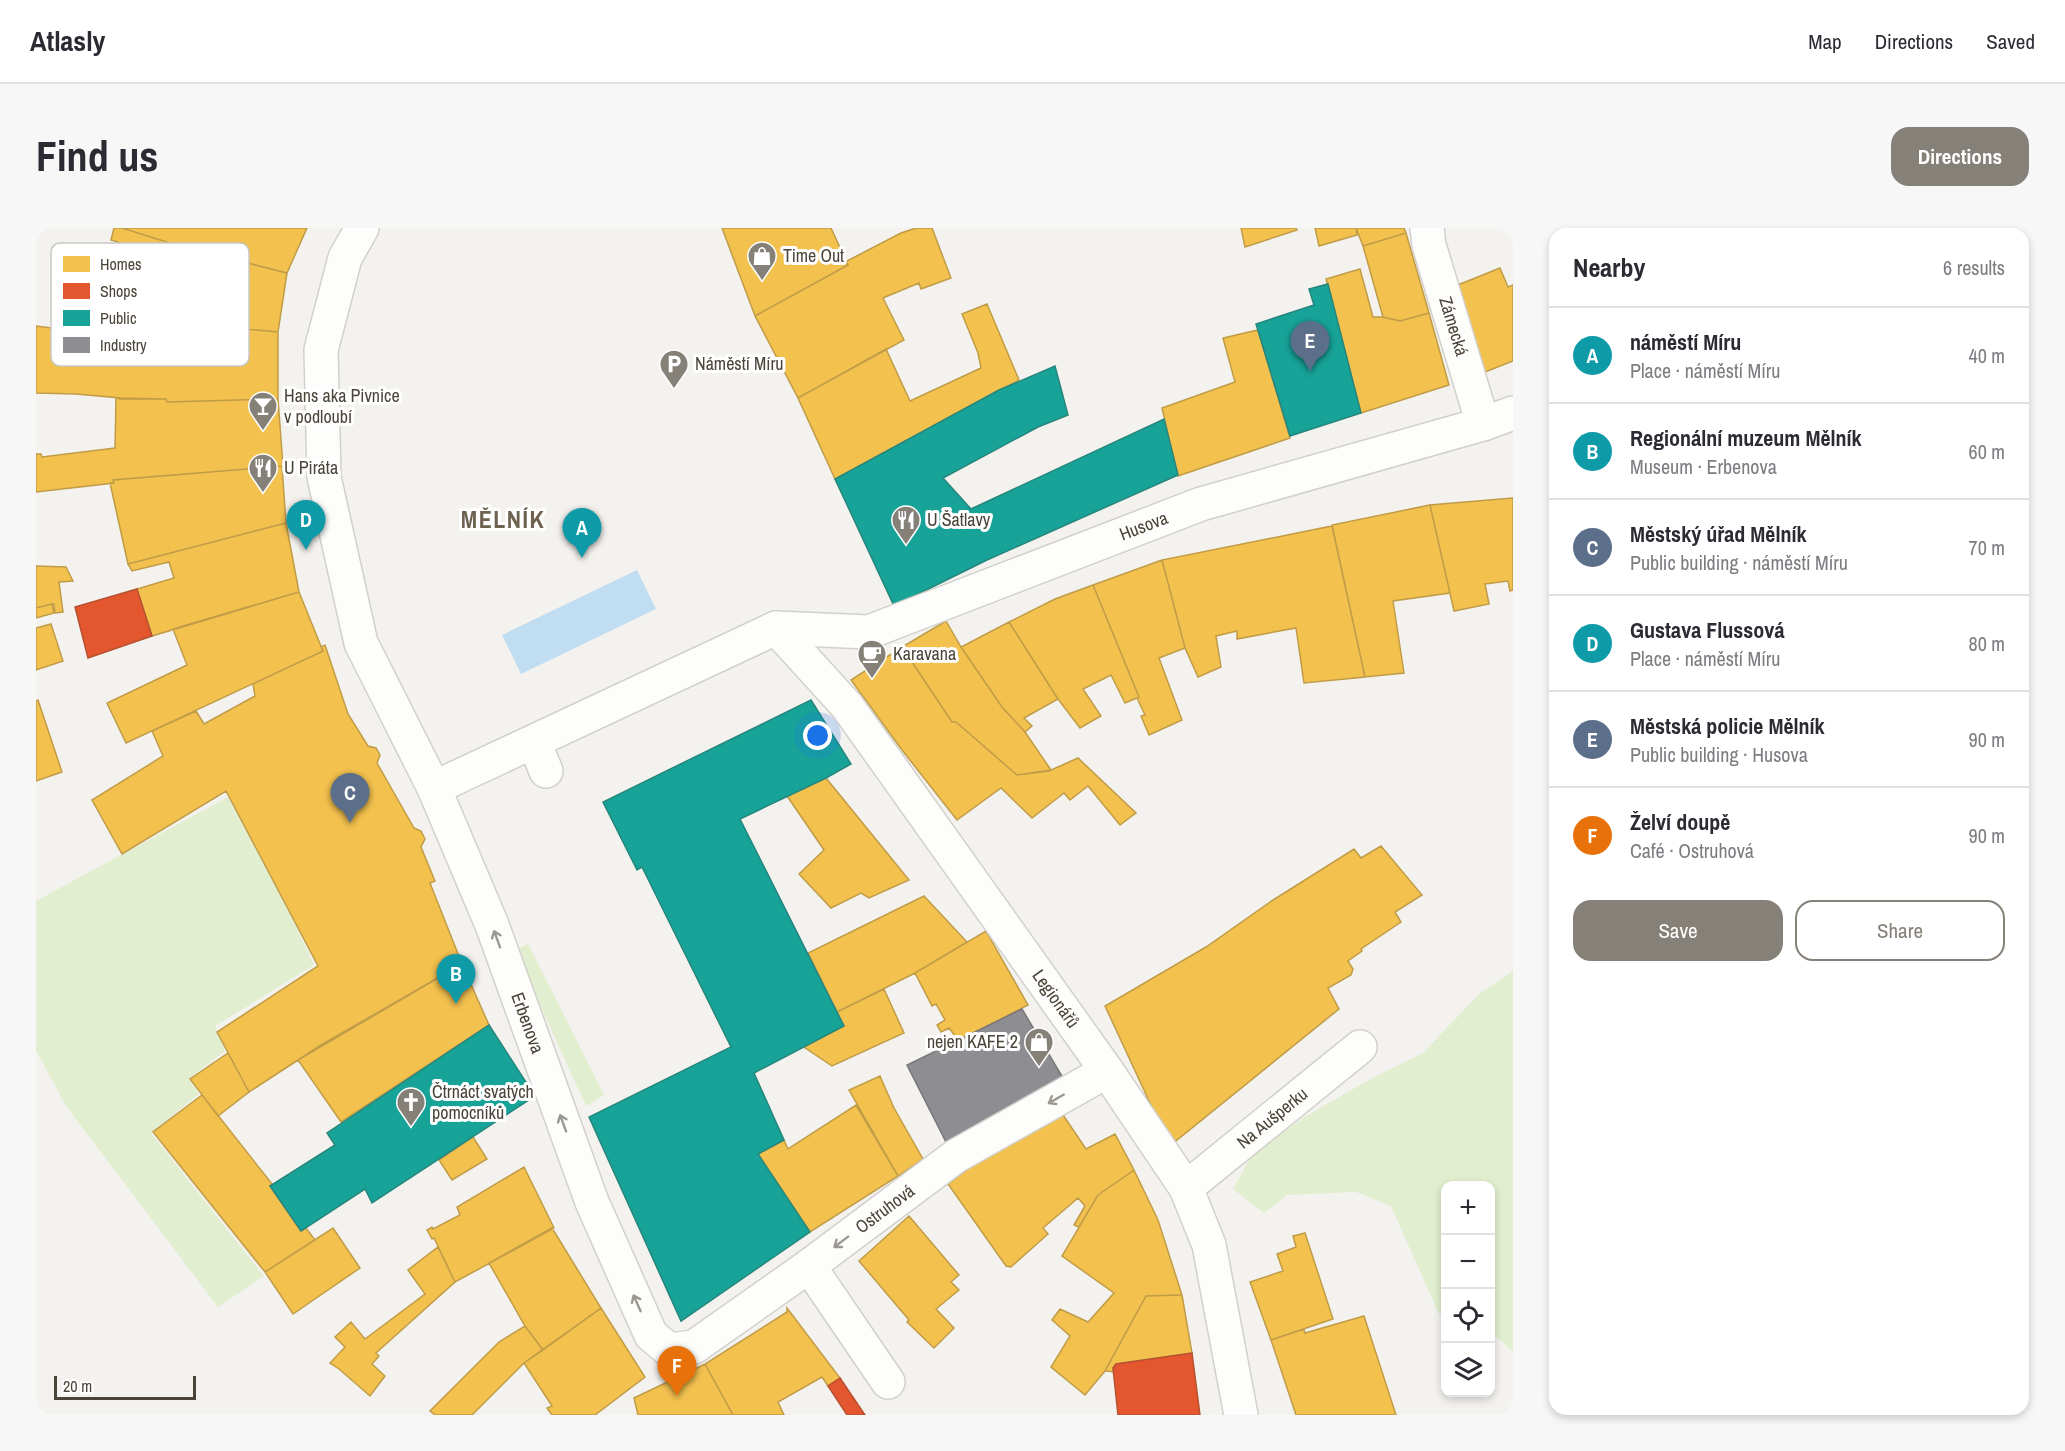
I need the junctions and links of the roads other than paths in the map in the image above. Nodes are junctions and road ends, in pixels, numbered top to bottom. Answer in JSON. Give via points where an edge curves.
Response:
{"nodes":[{"id":1,"x":362,"y":228,"type":"edge"},
{"id":2,"x":1427,"y":228,"type":"edge"},
{"id":3,"x":1498,"y":418,"type":"edge"},
{"id":4,"x":776,"y":628,"type":"junction"},
{"id":5,"x":434,"y":788,"type":"junction"},
{"id":6,"x":1360,"y":1047,"type":"dead end"},
{"id":7,"x":1107,"y":1071,"type":"junction"},
{"id":8,"x":1186,"y":1188,"type":"junction"},
{"id":9,"x":808,"y":1266,"type":"junction"},
{"id":10,"x":669,"y":1350,"type":"joint"},
{"id":11,"x":888,"y":1382,"type":"dead end"},
{"id":12,"x":1241,"y":1415,"type":"edge"}],
"edges":[{"from":1,"to":5,"type":"street","via":[[345,258],[321,350],[324,477],[361,643]]},
{"from":2,"to":3,"type":"street","name":"Zámecká","via":[[1429,245]]},
{"from":3,"to":4,"type":"street","name":"Husova","via":[[1201,504],[869,632]]},
{"from":4,"to":5,"type":"street","via":[[540,756]]},
{"from":4,"to":7,"type":"street","name":"Legionářů","via":[[847,706]]},
{"from":10,"to":5,"type":"street","name":"Erbenova","one_way":true,"via":[[651,1335],[592,1202],[492,926]]},
{"from":6,"to":8,"type":"street","name":"Na Aušperku"},
{"from":7,"to":8,"type":"street","name":"Legionářů"},
{"from":7,"to":9,"type":"street","name":"Ostruhová","one_way":true,"via":[[956,1156]]},
{"from":8,"to":12,"type":"street","name":"Legionářů","via":[[1209,1245]]},
{"from":9,"to":10,"type":"street","name":"Ostruhová","via":[[694,1347]]},
{"from":9,"to":11,"type":"street"}]}
